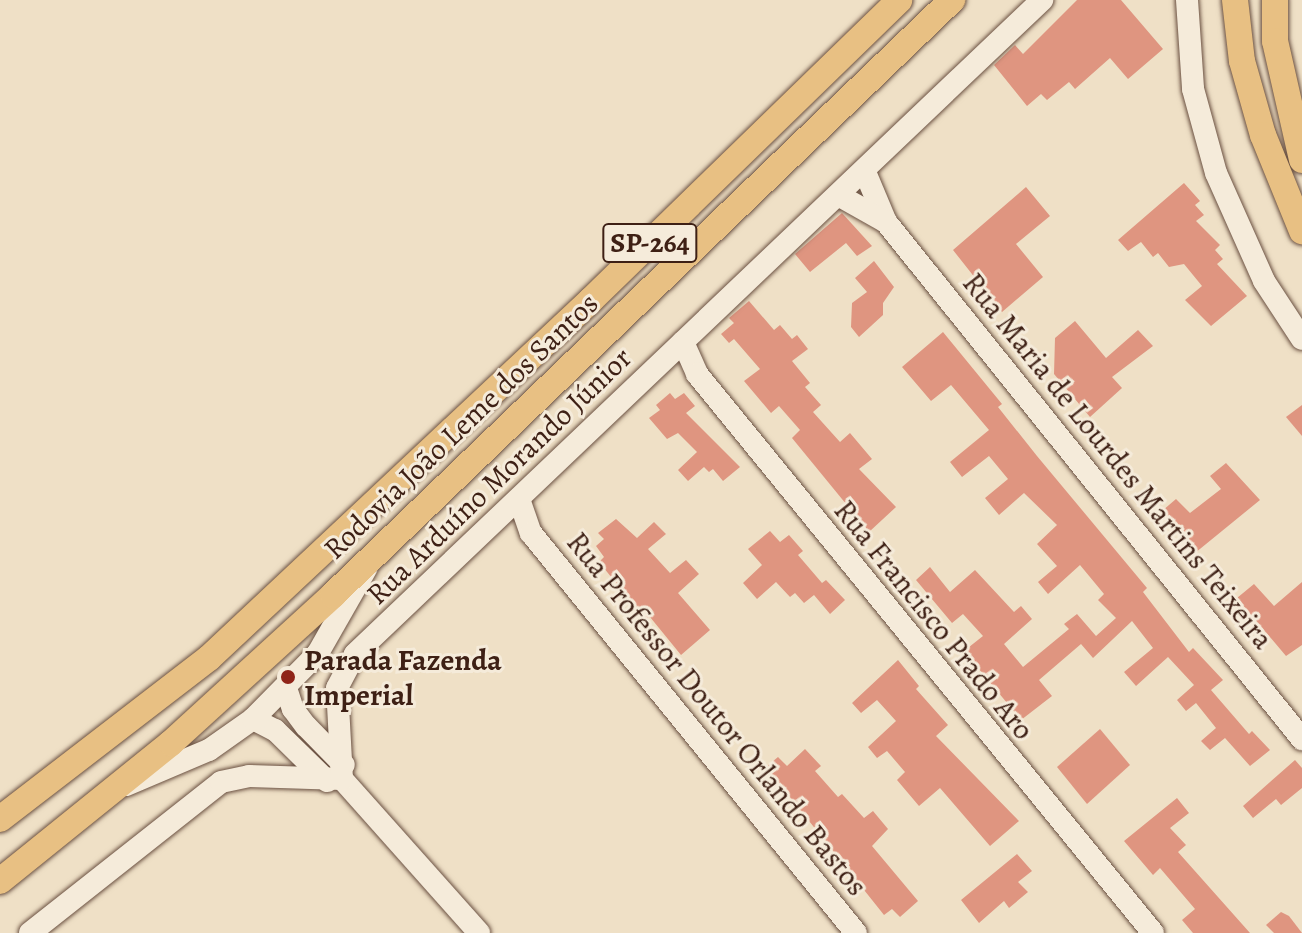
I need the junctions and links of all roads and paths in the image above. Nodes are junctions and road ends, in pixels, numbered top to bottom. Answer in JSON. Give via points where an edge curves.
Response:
{"nodes":[{"id":1,"x":899,"y":0,"type":"edge"},
{"id":2,"x":952,"y":0,"type":"edge"},
{"id":3,"x":1042,"y":0,"type":"edge"},
{"id":4,"x":1187,"y":0,"type":"edge"},
{"id":5,"x":1235,"y":0,"type":"edge"},
{"id":6,"x":1275,"y":0,"type":"edge"},
{"id":7,"x":1302,"y":160,"type":"edge"},
{"id":8,"x":865,"y":172,"type":"junction"},
{"id":9,"x":840,"y":196,"type":"junction"},
{"id":10,"x":886,"y":222,"type":"junction"},
{"id":11,"x":1302,"y":231,"type":"edge"},
{"id":12,"x":1302,"y":339,"type":"edge"},
{"id":13,"x":676,"y":350,"type":"junction"},
{"id":14,"x":519,"y":499,"type":"junction"},
{"id":15,"x":500,"y":516,"type":"junction"},
{"id":16,"x":531,"y":533,"type":"junction"},
{"id":17,"x":376,"y":553,"type":"junction"},
{"id":18,"x":286,"y":688,"type":"junction"},
{"id":19,"x":253,"y":719,"type":"junction"},
{"id":20,"x":1302,"y":739,"type":"edge"},
{"id":21,"x":338,"y":775,"type":"junction"},
{"id":22,"x":114,"y":790,"type":"junction"},
{"id":23,"x":0,"y":819,"type":"edge"},
{"id":24,"x":0,"y":881,"type":"edge"},
{"id":25,"x":1126,"y":903,"type":"junction"},
{"id":26,"x":30,"y":933,"type":"edge"},
{"id":27,"x":479,"y":933,"type":"edge"},
{"id":28,"x":856,"y":933,"type":"edge"},
{"id":29,"x":1136,"y":933,"type":"edge"},
{"id":30,"x":1153,"y":933,"type":"edge"}],
"edges":[{"from":1,"to":23,"type":"main road","name":"Rodovia João Leme dos Santos","number":"SP-264","via":[[591,300],[209,658]]},
{"from":2,"to":17,"type":"main road","name":"Rodovia João Leme dos Santos","number":"SP-264"},
{"from":3,"to":8,"type":"street","name":"Rua Arduíno Morando Júnior"},
{"from":4,"to":12,"type":"street","via":[[1193,89],[1216,173],[1264,281]]},
{"from":5,"to":11,"type":"main road","via":[[1242,61],[1263,135]]},
{"from":6,"to":7,"type":"main road","via":[[1275,41]]},
{"from":8,"to":9,"type":"street","name":"Rua Arduíno Morando Júnior"},
{"from":8,"to":10,"type":"street","name":"Rua Maria de Lourdes Martins Teixeira"},
{"from":9,"to":10,"type":"street","name":"Rua Maria de Lourdes Martins Teixeira"},
{"from":9,"to":13,"type":"street","name":"Rua Arduíno Morando Júnior"},
{"from":10,"to":20,"type":"street","name":"Rua Maria de Lourdes Martins Teixeira"},
{"from":13,"to":14,"type":"street","name":"Rua Arduíno Morando Júnior"},
{"from":13,"to":25,"type":"street","name":"Rua Francisco Prado Aro"},
{"from":14,"to":15,"type":"street","name":"Rua Arduíno Morando Júnior"},
{"from":14,"to":16,"type":"street","name":"Rua Professor Doutor Orlando Bastos"},
{"from":15,"to":16,"type":"street","name":"Rua Professor Doutor Orlando Bastos"},
{"from":15,"to":21,"type":"street","name":"Rua Arduíno Morando Júnior","via":[[344,669],[337,688]]},
{"from":16,"to":28,"type":"street","name":"Rua Professor Doutor Orlando Bastos"},
{"from":17,"to":18,"type":"street","via":[[318,653]]},
{"from":17,"to":22,"type":"main road","name":"Rodovia João Leme dos Santos","number":"SP-264"},
{"from":18,"to":19,"type":"street"},
{"from":18,"to":21,"type":"street","via":[[293,709]]},
{"from":19,"to":21,"type":"street"},
{"from":19,"to":22,"type":"street","via":[[190,760]]},
{"from":21,"to":26,"type":"street","via":[[249,776],[221,782]]},
{"from":21,"to":27,"type":"street"},
{"from":22,"to":24,"type":"main road","name":"Rodovia João Leme dos Santos","number":"SP-264"},
{"from":25,"to":29,"type":"street","name":"Rua Francisco Prado Aro"},
{"from":25,"to":30,"type":"street","name":"Rua Francisco Prado Aro"}]}
